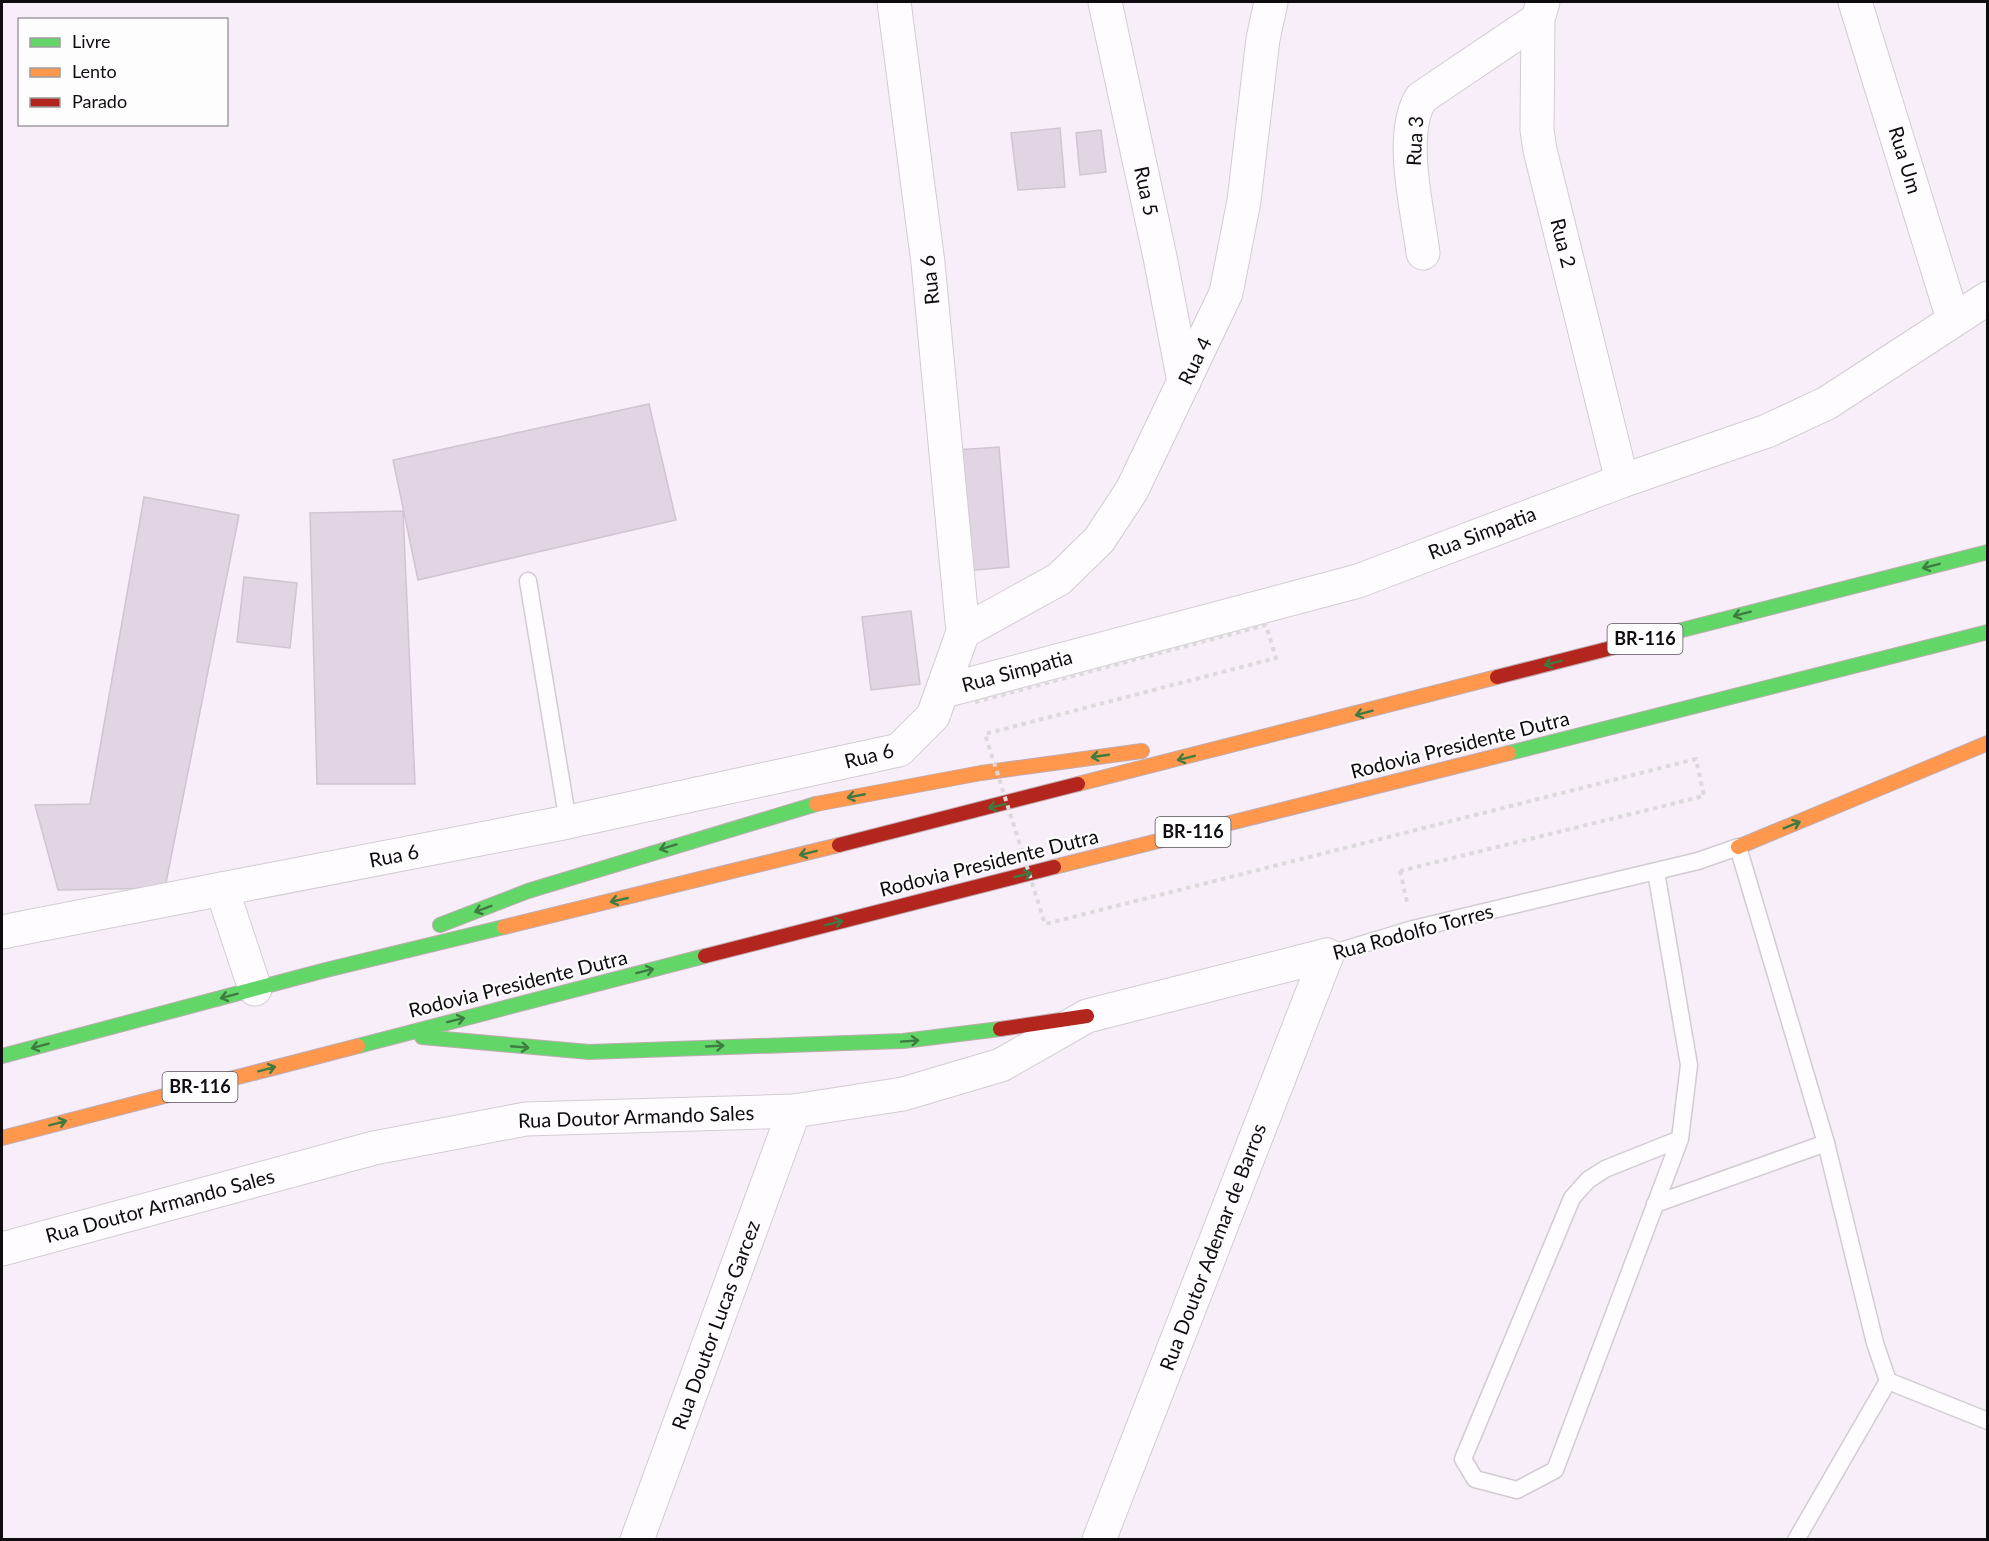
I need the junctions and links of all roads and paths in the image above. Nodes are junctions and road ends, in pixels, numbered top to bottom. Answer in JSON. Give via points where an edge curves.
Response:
{"nodes":[{"id":1,"x":894,"y":2,"type":"edge"},
{"id":2,"x":1105,"y":2,"type":"edge"},
{"id":3,"x":1270,"y":2,"type":"edge"},
{"id":4,"x":1855,"y":2,"type":"edge"},
{"id":5,"x":1541,"y":10,"type":"edge"},
{"id":6,"x":1423,"y":253,"type":"dead end"},
{"id":7,"x":1988,"y":298,"type":"edge"},
{"id":8,"x":1953,"y":319,"type":"junction"},
{"id":9,"x":1184,"y":382,"type":"junction"},
{"id":10,"x":1622,"y":481,"type":"junction"},
{"id":11,"x":1988,"y":552,"type":"edge"},
{"id":12,"x":528,"y":581,"type":"dead end"},
{"id":13,"x":963,"y":632,"type":"junction"},
{"id":14,"x":1988,"y":632,"type":"edge"},
{"id":15,"x":944,"y":691,"type":"junction"},
{"id":16,"x":975,"y":702,"type":"dead end"},
{"id":17,"x":1304,"y":729,"type":"junction"},
{"id":18,"x":1988,"y":743,"type":"edge"},
{"id":19,"x":568,"y":822,"type":"junction"},
{"id":20,"x":1738,"y":847,"type":"junction"},
{"id":21,"x":1400,"y":871,"type":"dead end"},
{"id":22,"x":1656,"y":872,"type":"junction"},
{"id":23,"x":222,"y":889,"type":"junction"},
{"id":24,"x":2,"y":932,"type":"edge"},
{"id":25,"x":1327,"y":955,"type":"junction"},
{"id":26,"x":326,"y":970,"type":"junction"},
{"id":27,"x":255,"y":989,"type":"junction"},
{"id":28,"x":1087,"y":1016,"type":"junction"},
{"id":29,"x":399,"y":1035,"type":"junction"},
{"id":30,"x":2,"y":1056,"type":"edge"},
{"id":31,"x":794,"y":1111,"type":"junction"},
{"id":32,"x":2,"y":1138,"type":"edge"},
{"id":33,"x":1680,"y":1138,"type":"junction"},
{"id":34,"x":1826,"y":1143,"type":"junction"},
{"id":35,"x":1655,"y":1204,"type":"junction"},
{"id":36,"x":2,"y":1249,"type":"edge"},
{"id":37,"x":1888,"y":1381,"type":"junction"},
{"id":38,"x":1988,"y":1421,"type":"edge"},
{"id":39,"x":637,"y":1539,"type":"edge"},
{"id":40,"x":1099,"y":1539,"type":"edge"},
{"id":41,"x":1796,"y":1539,"type":"edge"}],
"edges":[{"from":1,"to":13,"type":"street","name":"Rua 6","via":[[928,262]]},
{"from":2,"to":9,"type":"street","name":"Rua 5"},
{"from":3,"to":9,"type":"street","name":"Rua 4","via":[[1244,201],[1226,293]]},
{"from":4,"to":8,"type":"street","name":"Rua Um"},
{"from":5,"to":6,"type":"street","name":"Rua 3","via":[[1415,107],[1411,123],[1412,166]]},
{"from":5,"to":10,"type":"street","name":"Rua 2","via":[[1537,130],[1540,150]]},
{"from":7,"to":8,"type":"street","name":"Rua Simpatia"},
{"from":8,"to":10,"type":"street","name":"Rua Simpatia","via":[[1827,403],[1767,431]]},
{"from":9,"to":13,"type":"street","name":"Rua 4","via":[[1132,490],[1099,540],[1059,579]]},
{"from":10,"to":15,"type":"street","name":"Rua Simpatia","via":[[1358,581]]},
{"from":11,"to":17,"type":"highway","number":"BR-116","one_way":true},
{"from":12,"to":19,"type":"lane"},
{"from":13,"to":15,"type":"street","name":"Rua 6"},
{"from":29,"to":14,"type":"highway","name":"Rodovia Presidente Dutra","number":"BR-116","one_way":true},
{"from":15,"to":19,"type":"street","name":"Rua 6","via":[[933,717],[899,750]]},
{"from":16,"to":21,"type":"path","bridge":true,"via":[[1266,625],[1276,658],[985,734],[1045,924],[1696,759],[1704,796]]},
{"from":17,"to":26,"type":"highway","number":"BR-116","one_way":true,"via":[[689,884]]},
{"from":17,"to":26,"type":"highway","one_way":true,"via":[[981,773],[804,807],[528,891]]},
{"from":20,"to":18,"type":"highway","one_way":true},
{"from":19,"to":23,"type":"street","name":"Rua 6"},
{"from":20,"to":22,"type":"lane","name":"Rua Rodolfo Torres"},
{"from":20,"to":34,"type":"lane"},
{"from":22,"to":25,"type":"lane","name":"Rua Rodolfo Torres","via":[[1413,929]]},
{"from":22,"to":33,"type":"lane","via":[[1689,1065]]},
{"from":23,"to":24,"type":"street","name":"Rua 6"},
{"from":23,"to":27,"type":"street"},
{"from":25,"to":28,"type":"street","name":"Rua Rodolfo Torres"},
{"from":25,"to":40,"type":"street","name":"Rua Doutor Ademar de Barros"},
{"from":26,"to":27,"type":"highway","number":"BR-116"},
{"from":27,"to":30,"type":"highway","number":"BR-116","one_way":true},
{"from":29,"to":28,"type":"highway","one_way":true,"via":[[589,1052],[903,1041]]},
{"from":28,"to":31,"type":"street","name":"Rua Doutor Armando Sales","via":[[1001,1065],[903,1094]]},
{"from":32,"to":29,"type":"highway","name":"Rodovia Presidente Dutra","number":"BR-116","one_way":true},
{"from":31,"to":36,"type":"street","name":"Rua Doutor Armando Sales","via":[[526,1119],[374,1148]]},
{"from":31,"to":39,"type":"street","name":"Rua Doutor Lucas Garcez"},
{"from":33,"to":35,"type":"lane"},
{"from":33,"to":35,"type":"lane","via":[[1605,1169],[1572,1198],[1463,1460],[1475,1479],[1517,1490],[1555,1470]]},
{"from":34,"to":35,"type":"lane"},
{"from":34,"to":37,"type":"lane","via":[[1875,1343]]},
{"from":37,"to":38,"type":"lane"},
{"from":37,"to":41,"type":"lane"}]}
